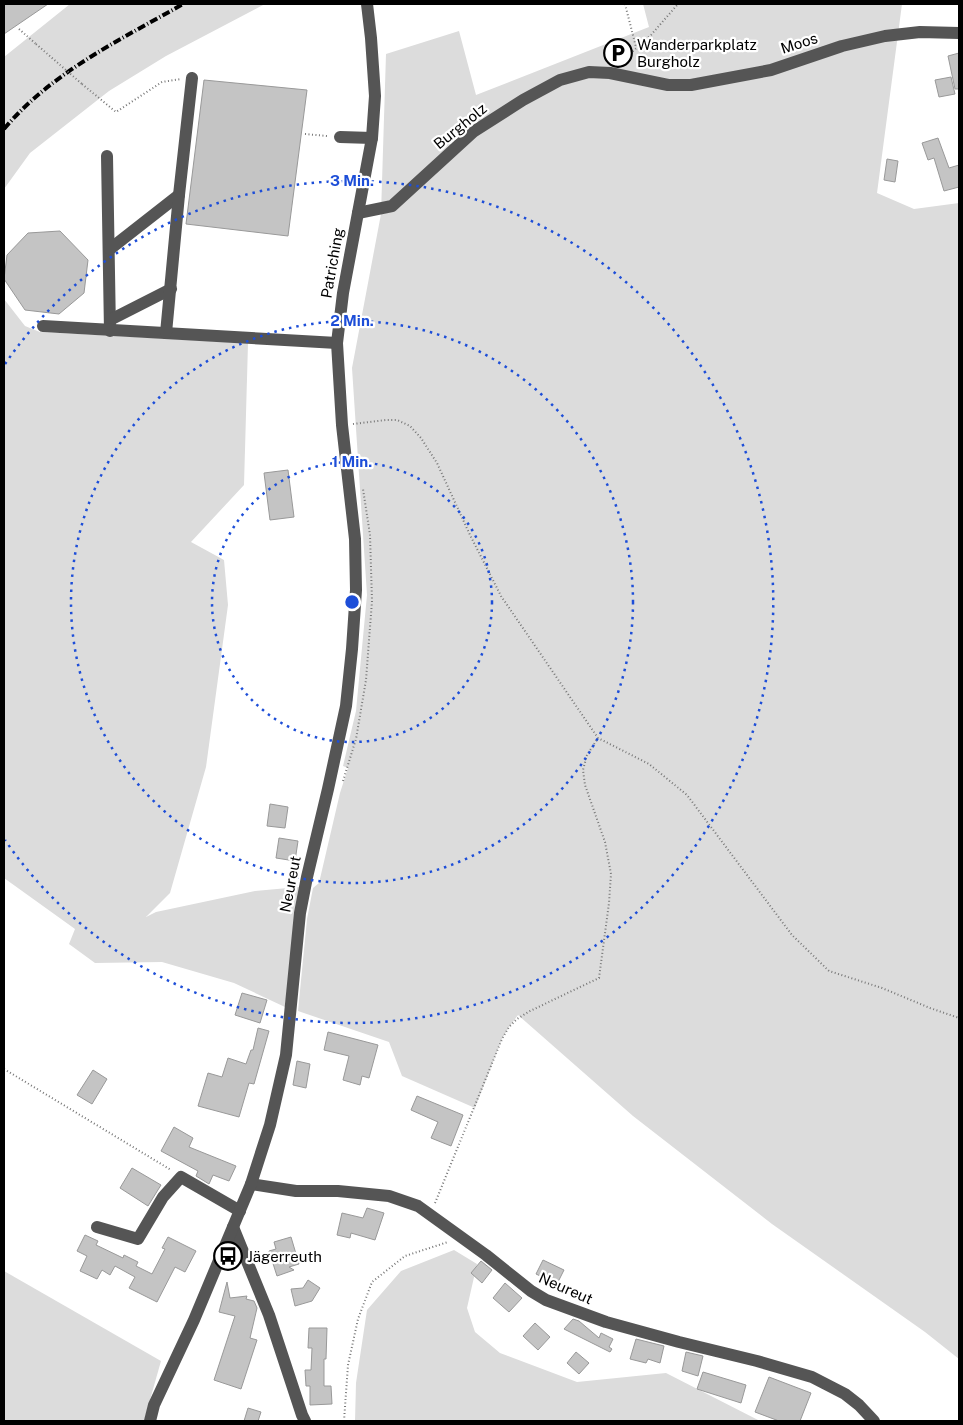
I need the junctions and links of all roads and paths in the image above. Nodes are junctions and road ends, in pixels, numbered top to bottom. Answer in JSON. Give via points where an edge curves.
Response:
{"nodes":[{"id":1,"x":367,"y":4,"type":"edge"},
{"id":2,"x":625,"y":4,"type":"edge"},
{"id":3,"x":678,"y":4,"type":"edge"},
{"id":4,"x":18,"y":29,"type":"dead end"},
{"id":5,"x":959,"y":33,"type":"edge"},
{"id":6,"x":636,"y":48,"type":"junction"},
{"id":7,"x":590,"y":72,"type":"junction"},
{"id":8,"x":192,"y":78,"type":"joint"},
{"id":9,"x":306,"y":134,"type":"dead end"},
{"id":10,"x":340,"y":137,"type":"joint"},
{"id":11,"x":372,"y":138,"type":"junction"},
{"id":12,"x":107,"y":156,"type":"dead end"},
{"id":13,"x":179,"y":195,"type":"junction"},
{"id":14,"x":358,"y":213,"type":"junction"},
{"id":15,"x":110,"y":249,"type":"junction"},
{"id":16,"x":171,"y":289,"type":"junction"},
{"id":17,"x":43,"y":326,"type":"dead end"},
{"id":18,"x":110,"y":326,"type":"junction"},
{"id":19,"x":166,"y":333,"type":"junction"},
{"id":20,"x":337,"y":343,"type":"junction"},
{"id":21,"x":342,"y":425,"type":"junction"},
{"id":22,"x":363,"y":489,"type":"dead end"},
{"id":23,"x":356,"y":590,"type":"joint"},
{"id":24,"x":598,"y":738,"type":"junction"},
{"id":25,"x":342,"y":784,"type":"dead end"},
{"id":26,"x":959,"y":1018,"type":"edge"},
{"id":27,"x":4,"y":1069,"type":"edge"},
{"id":28,"x":181,"y":1177,"type":"junction"},
{"id":29,"x":251,"y":1184,"type":"junction"},
{"id":30,"x":240,"y":1211,"type":"junction"},
{"id":31,"x":430,"y":1214,"type":"junction"},
{"id":32,"x":97,"y":1227,"type":"dead end"},
{"id":33,"x":233,"y":1227,"type":"junction"},
{"id":34,"x":462,"y":1238,"type":"junction"},
{"id":35,"x":150,"y":1421,"type":"edge"},
{"id":36,"x":305,"y":1421,"type":"edge"},
{"id":37,"x":344,"y":1421,"type":"edge"},
{"id":38,"x":874,"y":1421,"type":"edge"}],
"edges":[{"from":1,"to":11,"type":"street","name":"Patriching","via":[[375,96]]},
{"from":2,"to":6,"type":"path"},
{"from":3,"to":6,"type":"path"},
{"from":4,"to":8,"type":"path","bridge":true,"via":[[116,112],[162,82]]},
{"from":5,"to":7,"type":"street","name":"Moos","via":[[920,32],[885,36],[842,46],[771,70],[691,85]]},
{"from":6,"to":7,"type":"path"},
{"from":7,"to":14,"type":"street","name":"Burgholz","via":[[560,80],[474,132],[392,206]]},
{"from":8,"to":13,"type":"street"},
{"from":9,"to":10,"type":"path"},
{"from":10,"to":11,"type":"street"},
{"from":11,"to":14,"type":"street","name":"Patriching"},
{"from":12,"to":15,"type":"street"},
{"from":13,"to":15,"type":"street"},
{"from":13,"to":16,"type":"street"},
{"from":14,"to":20,"type":"street","name":"Patriching","via":[[342,293]]},
{"from":15,"to":18,"type":"street"},
{"from":16,"to":18,"type":"street"},
{"from":16,"to":19,"type":"street"},
{"from":17,"to":18,"type":"street"},
{"from":18,"to":19,"type":"street"},
{"from":19,"to":20,"type":"street"},
{"from":20,"to":21,"type":"street","name":"Patriching"},
{"from":21,"to":23,"type":"street","name":"Patriching","via":[[355,539]]},
{"from":21,"to":24,"type":"path","via":[[398,420],[422,438],[501,596]]},
{"from":22,"to":25,"type":"path","via":[[370,535],[372,601],[366,680],[356,739]]},
{"from":23,"to":29,"type":"street","name":"Neureut","via":[[346,706],[300,914],[286,1055],[270,1125]]},
{"from":24,"to":26,"type":"path","via":[[649,764],[687,795],[792,936],[829,971]]},
{"from":24,"to":31,"type":"path","via":[[587,755],[583,770],[605,842],[611,874],[599,978],[530,1011],[509,1027]]},
{"from":27,"to":28,"type":"path"},
{"from":28,"to":30,"type":"street"},
{"from":28,"to":32,"type":"street","via":[[163,1197],[138,1239]]},
{"from":29,"to":30,"type":"street","name":"Neureut"},
{"from":29,"to":31,"type":"street","name":"Neureut","via":[[296,1191],[389,1196],[418,1206]]},
{"from":30,"to":33,"type":"street","name":"Neureut"},
{"from":31,"to":34,"type":"street","name":"Neureut"},
{"from":33,"to":35,"type":"street","name":"Neureut","via":[[154,1405]]},
{"from":33,"to":36,"type":"street","via":[[269,1315]]},
{"from":34,"to":37,"type":"path","via":[[404,1256],[372,1282],[358,1320],[348,1365]]},
{"from":34,"to":38,"type":"street","name":"Neureut","via":[[546,1300],[606,1322],[812,1377],[845,1394]]}]}
